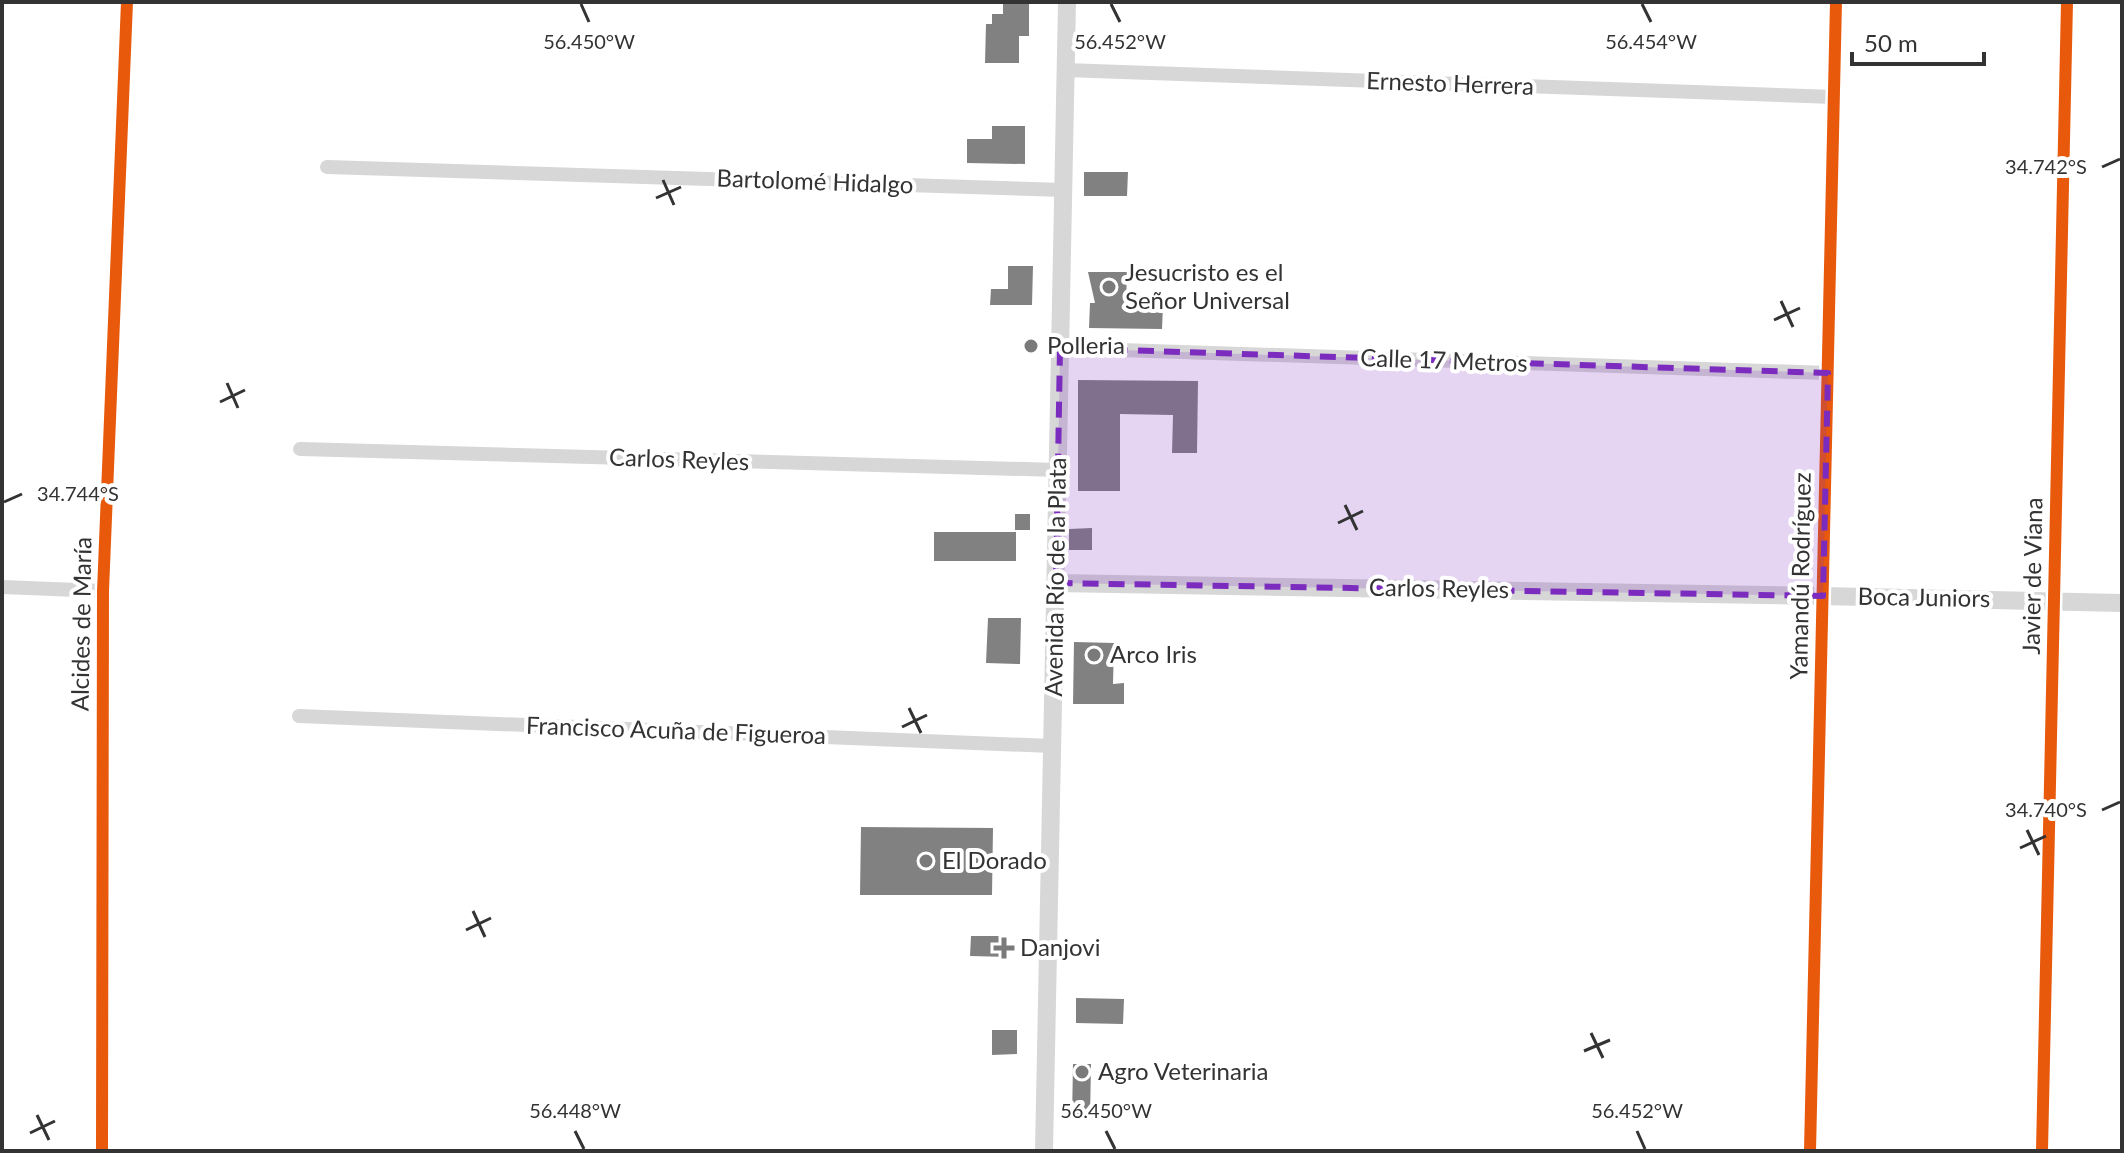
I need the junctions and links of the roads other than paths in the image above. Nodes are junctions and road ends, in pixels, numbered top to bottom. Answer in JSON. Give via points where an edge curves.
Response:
{"nodes":[{"id":1,"x":127,"y":2,"type":"edge"},
{"id":2,"x":1067,"y":2,"type":"edge"},
{"id":3,"x":1836,"y":2,"type":"edge"},
{"id":4,"x":2067,"y":2,"type":"edge"},
{"id":5,"x":1065,"y":70,"type":"junction"},
{"id":6,"x":1834,"y":97,"type":"junction"},
{"id":7,"x":327,"y":167,"type":"dead end"},
{"id":8,"x":1063,"y":190,"type":"junction"},
{"id":9,"x":1060,"y":348,"type":"junction"},
{"id":10,"x":1828,"y":373,"type":"junction"},
{"id":11,"x":300,"y":449,"type":"dead end"},
{"id":12,"x":1058,"y":470,"type":"junction"},
{"id":13,"x":1056,"y":583,"type":"junction"},
{"id":14,"x":2,"y":587,"type":"edge"},
{"id":15,"x":103,"y":591,"type":"junction"},
{"id":16,"x":1823,"y":596,"type":"junction"},
{"id":17,"x":2054,"y":602,"type":"junction"},
{"id":18,"x":2122,"y":603,"type":"edge"},
{"id":19,"x":299,"y":716,"type":"dead end"},
{"id":20,"x":1052,"y":746,"type":"junction"},
{"id":21,"x":102,"y":1151,"type":"edge"},
{"id":22,"x":1044,"y":1151,"type":"edge"},
{"id":23,"x":1810,"y":1151,"type":"edge"},
{"id":24,"x":2042,"y":1151,"type":"edge"}],
"edges":[{"from":1,"to":15,"type":"street","name":"Alcides de María"},
{"from":2,"to":5,"type":"street","name":"Avenida Río de la Plata"},
{"from":3,"to":6,"type":"street","name":"Yamandú Rodríguez"},
{"from":4,"to":17,"type":"street","name":"Javier de Viana"},
{"from":5,"to":6,"type":"street","name":"Ernesto Herrera"},
{"from":5,"to":8,"type":"street","name":"Avenida Río de la Plata"},
{"from":6,"to":10,"type":"street","name":"Yamandú Rodríguez"},
{"from":7,"to":8,"type":"street","name":"Bartolomé Hidalgo"},
{"from":8,"to":9,"type":"street","name":"Avenida Río de la Plata"},
{"from":9,"to":10,"type":"street","name":"Calle 17 Metros"},
{"from":9,"to":12,"type":"street","name":"Avenida Río de la Plata"},
{"from":10,"to":16,"type":"street","name":"Yamandú Rodríguez"},
{"from":11,"to":12,"type":"street","name":"Carlos Reyles"},
{"from":12,"to":13,"type":"street","name":"Avenida Río de la Plata"},
{"from":13,"to":16,"type":"street","name":"Carlos Reyles"},
{"from":13,"to":20,"type":"street","name":"Avenida Río de la Plata"},
{"from":14,"to":15,"type":"street"},
{"from":15,"to":21,"type":"street","name":"Alcides de María"},
{"from":16,"to":17,"type":"street","name":"Boca Juniors"},
{"from":16,"to":23,"type":"street","name":"Yamandú Rodríguez"},
{"from":17,"to":18,"type":"street","name":"Boca Juniors"},
{"from":17,"to":24,"type":"street","name":"Javier de Viana"},
{"from":19,"to":20,"type":"street","name":"Francisco Acuña de Figueroa"},
{"from":20,"to":22,"type":"street","name":"Avenida Río de la Plata"}]}
